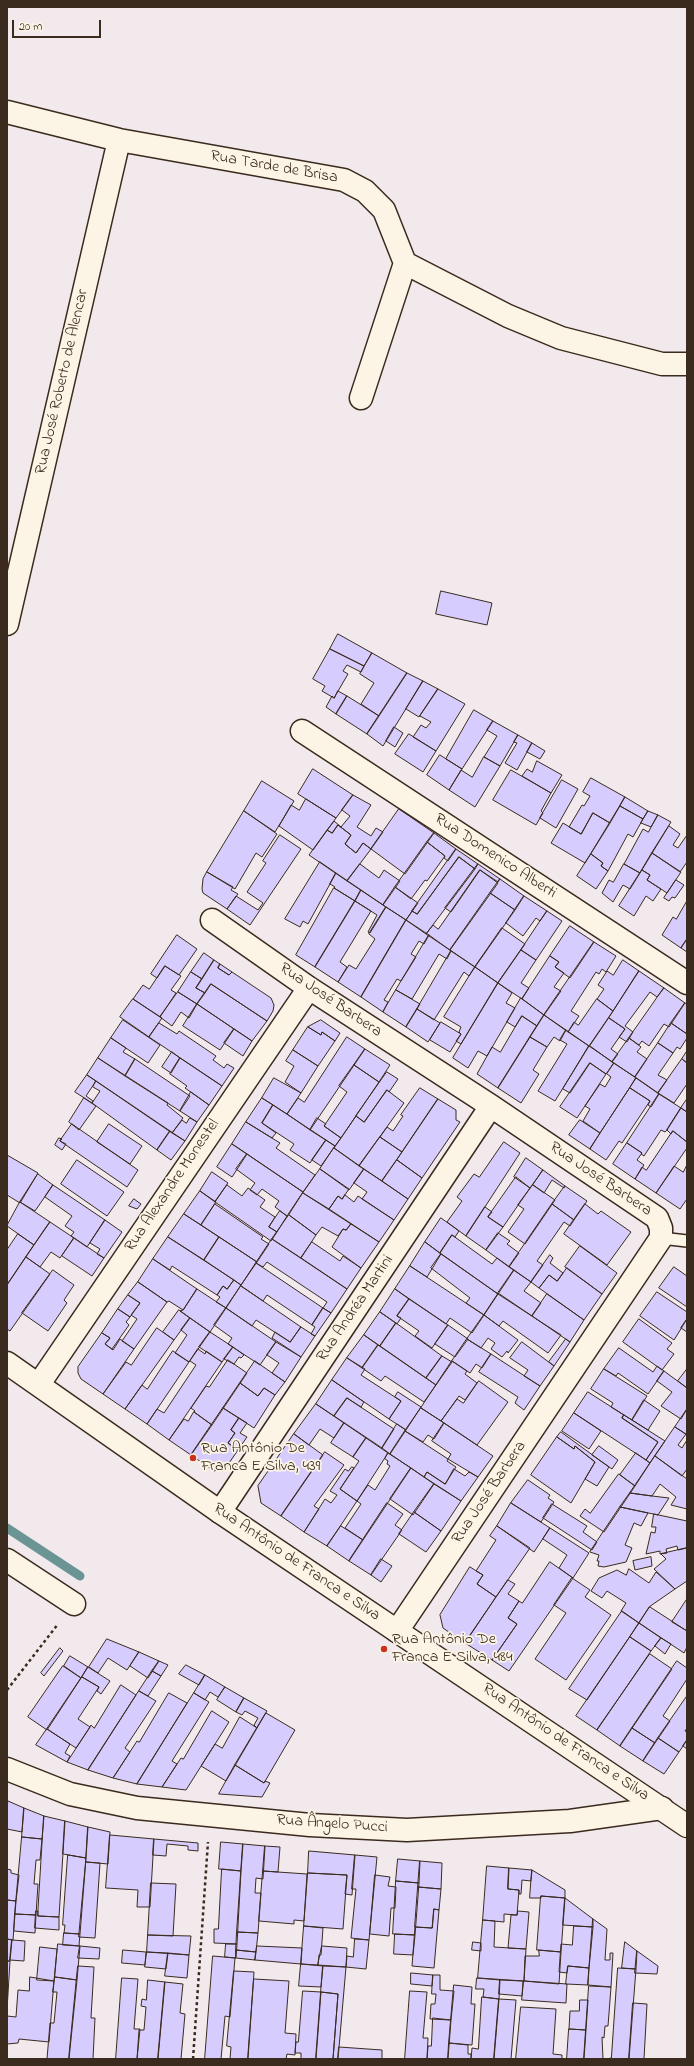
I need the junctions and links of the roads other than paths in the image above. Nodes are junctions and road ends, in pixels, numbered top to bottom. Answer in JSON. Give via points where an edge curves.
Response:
{"nodes":[{"id":1,"x":7,"y":112,"type":"edge"},
{"id":2,"x":119,"y":140,"type":"junction"},
{"id":3,"x":405,"y":263,"type":"junction"},
{"id":4,"x":687,"y":364,"type":"edge"},
{"id":5,"x":361,"y":398,"type":"dead end"},
{"id":6,"x":7,"y":624,"type":"edge"},
{"id":7,"x":302,"y":731,"type":"dead end"},
{"id":8,"x":212,"y":920,"type":"dead end"},
{"id":9,"x":687,"y":983,"type":"edge"},
{"id":10,"x":308,"y":988,"type":"junction"},
{"id":11,"x":491,"y":1106,"type":"junction"},
{"id":12,"x":661,"y":1238,"type":"junction"},
{"id":13,"x":687,"y":1241,"type":"edge"},
{"id":14,"x":7,"y":1363,"type":"edge"},
{"id":15,"x":39,"y":1384,"type":"junction"},
{"id":16,"x":220,"y":1512,"type":"junction"},
{"id":17,"x":7,"y":1560,"type":"edge"},
{"id":18,"x":74,"y":1604,"type":"road end"},
{"id":19,"x":397,"y":1631,"type":"junction"},
{"id":20,"x":7,"y":1768,"type":"edge"},
{"id":21,"x":662,"y":1808,"type":"junction"},
{"id":22,"x":687,"y":1826,"type":"edge"}],
"edges":[{"from":1,"to":2,"type":"street","name":"Rua Tarde de Brisa"},
{"from":2,"to":3,"type":"street","name":"Rua Tarde de Brisa","via":[[344,180],[365,191],[384,210]]},
{"from":2,"to":6,"type":"street","name":"Rua José Roberto de Alencar"},
{"from":3,"to":4,"type":"street","via":[[508,316],[561,338],[662,364]]},
{"from":3,"to":5,"type":"street"},
{"from":7,"to":9,"type":"street","name":"Rua Domenico Alberti"},
{"from":8,"to":10,"type":"street","name":"Rua José Barbera"},
{"from":10,"to":11,"type":"street","name":"Rua José Barbera"},
{"from":10,"to":15,"type":"street","name":"Rua Alexandre Monestel"},
{"from":11,"to":12,"type":"street","name":"Rua José Barbera","via":[[656,1218],[661,1228]]},
{"from":11,"to":16,"type":"street","name":"Rua Andréa Martini"},
{"from":12,"to":13,"type":"lane"},
{"from":12,"to":19,"type":"street","name":"Rua José Barbera"},
{"from":14,"to":15,"type":"street","name":"Rua Antônio de Franca e Silva"},
{"from":15,"to":16,"type":"street","name":"Rua Antônio de Franca e Silva"},
{"from":16,"to":19,"type":"street","name":"Rua Antônio de Franca e Silva"},
{"from":17,"to":18,"type":"street"},
{"from":19,"to":21,"type":"street","name":"Rua Antônio de Franca e Silva"},
{"from":20,"to":21,"type":"street","name":"Rua Ângelo Pucci","via":[[70,1794],[137,1808],[310,1825],[407,1830],[570,1821]]},
{"from":21,"to":22,"type":"street","name":"Rua Antônio de Franca e Silva"}]}
